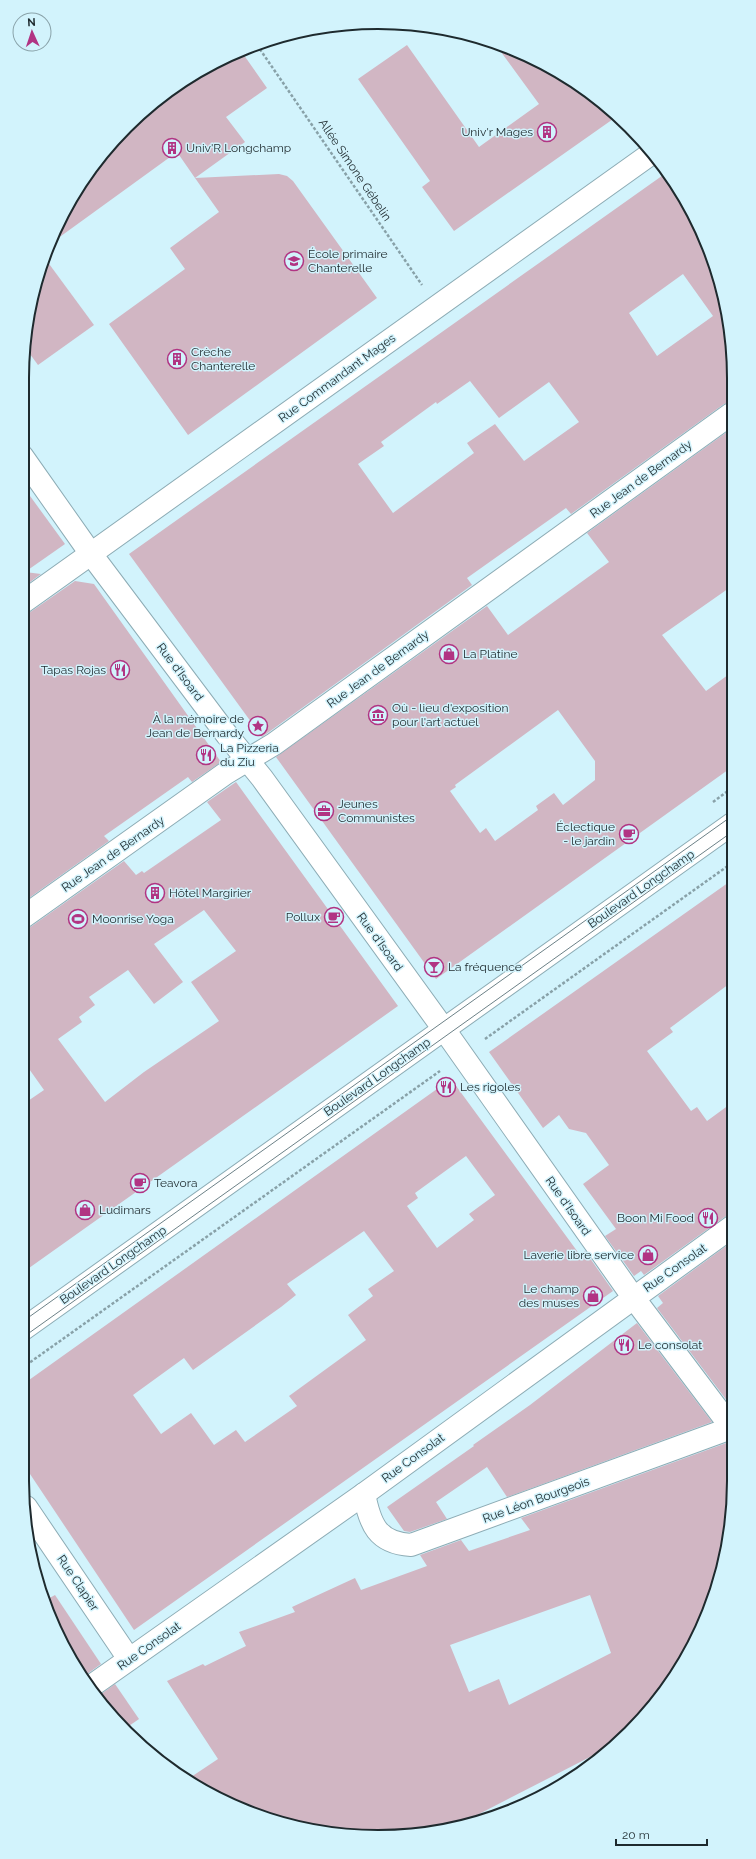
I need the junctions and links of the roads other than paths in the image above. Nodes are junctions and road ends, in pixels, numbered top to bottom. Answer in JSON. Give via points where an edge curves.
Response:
{"nodes":[{"id":1,"x":647,"y":157,"type":"edge"},
{"id":2,"x":727,"y":417,"type":"edge"},
{"id":3,"x":29,"y":466,"type":"edge"},
{"id":4,"x":91,"y":554,"type":"junction"},
{"id":5,"x":29,"y":598,"type":"edge"},
{"id":6,"x":247,"y":760,"type":"junction"},
{"id":7,"x":727,"y":828,"type":"edge"},
{"id":8,"x":29,"y":913,"type":"edge"},
{"id":9,"x":444,"y":1030,"type":"junction"},
{"id":10,"x":727,"y":1230,"type":"edge"},
{"id":11,"x":633,"y":1297,"type":"junction"},
{"id":12,"x":29,"y":1325,"type":"edge"},
{"id":13,"x":727,"y":1421,"type":"edge"},
{"id":14,"x":727,"y":1431,"type":"edge"},
{"id":15,"x":364,"y":1494,"type":"junction"},
{"id":16,"x":31,"y":1514,"type":"edge"},
{"id":17,"x":129,"y":1659,"type":"junction"},
{"id":18,"x":94,"y":1684,"type":"edge"}],
"edges":[{"from":1,"to":4,"type":"street","name":"Rue Commandant Mages"},
{"from":2,"to":6,"type":"street","name":"Rue Jean de Bernardy","via":[[274,744]]},
{"from":3,"to":4,"type":"street","name":"Rue d'Isoard"},
{"from":4,"to":5,"type":"street","name":"Rue Commandant Mages"},
{"from":4,"to":6,"type":"street","name":"Rue d'Isoard"},
{"from":6,"to":8,"type":"street","name":"Rue Jean de Bernardy"},
{"from":6,"to":9,"type":"street","name":"Rue d'Isoard"},
{"from":7,"to":9,"type":"street","name":"Boulevard Longchamp"},
{"from":9,"to":11,"type":"street","name":"Rue d'Isoard"},
{"from":9,"to":12,"type":"street","name":"Boulevard Longchamp"},
{"from":10,"to":11,"type":"street","name":"Rue Consolat"},
{"from":11,"to":13,"type":"street","name":"Rue d'Isoard"},
{"from":11,"to":15,"type":"street","name":"Rue Consolat"},
{"from":14,"to":15,"type":"street","name":"Rue Léon Bourgeois","via":[[411,1545],[388,1541],[376,1528],[368,1514]]},
{"from":15,"to":17,"type":"street","name":"Rue Consolat"},
{"from":16,"to":17,"type":"street","name":"Rue Clapier"},
{"from":17,"to":18,"type":"street","name":"Rue Consolat"}]}
